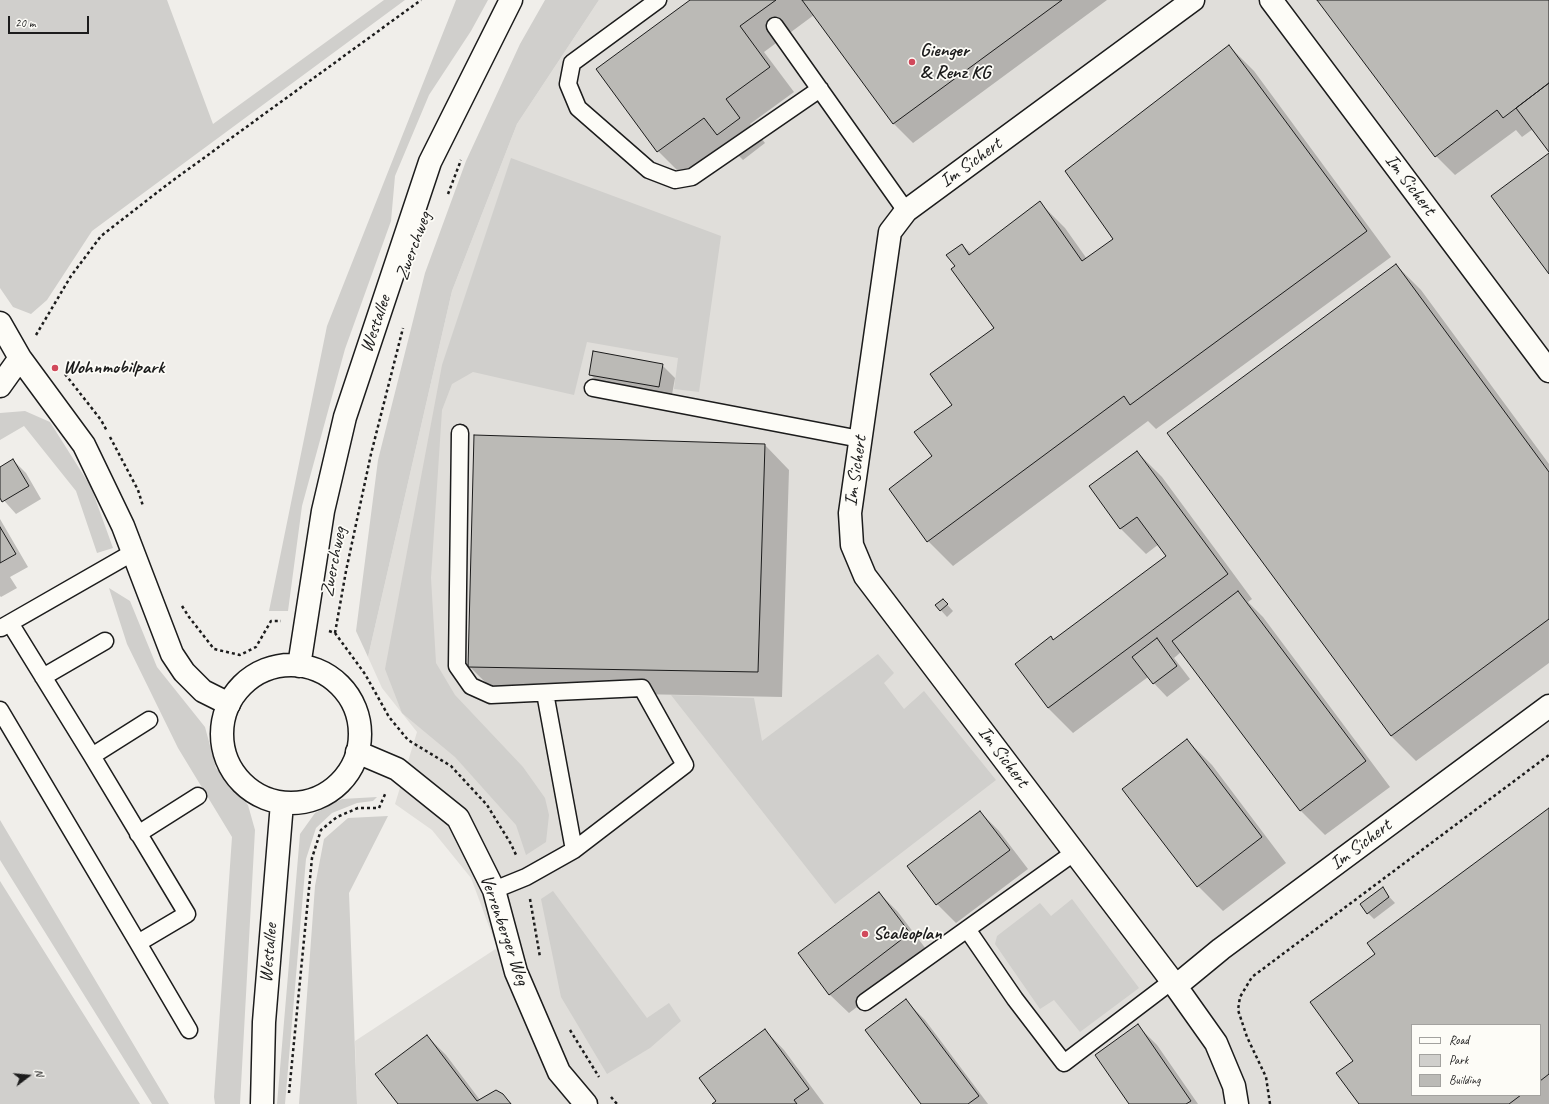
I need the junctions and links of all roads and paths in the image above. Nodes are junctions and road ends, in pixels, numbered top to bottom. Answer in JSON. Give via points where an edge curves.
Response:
{"nodes":[{"id":1,"x":421,"y":0,"type":"edge"},
{"id":2,"x":511,"y":0,"type":"edge"},
{"id":3,"x":658,"y":0,"type":"edge"},
{"id":4,"x":1193,"y":0,"type":"edge"},
{"id":5,"x":1271,"y":0,"type":"edge"},
{"id":6,"x":775,"y":26,"type":"dead end"},
{"id":7,"x":820,"y":89,"type":"junction"},
{"id":8,"x":462,"y":159,"type":"dead end"},
{"id":9,"x":445,"y":201,"type":"dead end"},
{"id":10,"x":906,"y":211,"type":"junction"},
{"id":11,"x":0,"y":324,"type":"edge"},
{"id":12,"x":404,"y":324,"type":"dead end"},
{"id":13,"x":40,"y":340,"type":"dead end"},
{"id":14,"x":20,"y":358,"type":"junction"},
{"id":15,"x":61,"y":368,"type":"dead end"},
{"id":16,"x":1549,"y":371,"type":"edge"},
{"id":17,"x":0,"y":386,"type":"edge"},
{"id":18,"x":593,"y":388,"type":"dead end"},
{"id":19,"x":460,"y":433,"type":"dead end"},
{"id":20,"x":860,"y":440,"type":"junction"},
{"id":21,"x":145,"y":511,"type":"dead end"},
{"id":22,"x":132,"y":553,"type":"junction"},
{"id":23,"x":181,"y":604,"type":"dead end"},
{"id":24,"x":305,"y":622,"type":"junction"},
{"id":25,"x":5,"y":626,"type":"edge"},
{"id":26,"x":106,"y":641,"type":"dead end"},
{"id":27,"x":299,"y":666,"type":"junction"},
{"id":28,"x":43,"y":677,"type":"junction"},
{"id":29,"x":545,"y":693,"type":"junction"},
{"id":30,"x":229,"y":704,"type":"junction"},
{"id":31,"x":1549,"y":706,"type":"edge"},
{"id":32,"x":0,"y":710,"type":"edge"},
{"id":33,"x":149,"y":720,"type":"dead end"},
{"id":34,"x":408,"y":740,"type":"dead end"},
{"id":35,"x":357,"y":752,"type":"junction"},
{"id":36,"x":1549,"y":755,"type":"edge"},
{"id":37,"x":92,"y":756,"type":"junction"},
{"id":38,"x":397,"y":769,"type":"junction"},
{"id":39,"x":198,"y":796,"type":"dead end"},
{"id":40,"x":282,"y":803,"type":"junction"},
{"id":41,"x":138,"y":834,"type":"junction"},
{"id":42,"x":574,"y":850,"type":"junction"},
{"id":43,"x":1075,"y":852,"type":"junction"},
{"id":44,"x":494,"y":890,"type":"junction"},
{"id":45,"x":967,"y":929,"type":"junction"},
{"id":46,"x":138,"y":944,"type":"junction"},
{"id":47,"x":1174,"y":983,"type":"junction"},
{"id":48,"x":865,"y":1002,"type":"dead end"},
{"id":49,"x":189,"y":1030,"type":"dead end"},
{"id":50,"x":289,"y":1096,"type":"dead end"},
{"id":51,"x":262,"y":1104,"type":"edge"},
{"id":52,"x":586,"y":1104,"type":"edge"},
{"id":53,"x":1237,"y":1104,"type":"edge"},
{"id":54,"x":1270,"y":1104,"type":"edge"}],
"edges":[{"from":1,"to":13,"type":"path","via":[[168,184],[101,236],[71,276],[36,335]]},
{"from":2,"to":24,"type":"street","name":"Westallee","via":[[430,162],[345,417],[323,511]]},
{"from":3,"to":7,"type":"lane","via":[[572,63],[568,84],[578,108],[650,170],[674,180],[692,177]]},
{"from":4,"to":10,"type":"street","name":"Im Sichert"},
{"from":5,"to":16,"type":"street","name":"Im Sichert"},
{"from":6,"to":7,"type":"lane"},
{"from":7,"to":10,"type":"lane"},
{"from":8,"to":9,"type":"path","name":"Zwerchweg"},
{"from":10,"to":20,"type":"street","name":"Im Sichert","via":[[890,232]]},
{"from":11,"to":14,"type":"street"},
{"from":12,"to":24,"type":"path","name":"Zwerchweg","via":[[371,454],[335,633]]},
{"from":14,"to":17,"type":"street"},
{"from":14,"to":22,"type":"street","via":[[84,445],[123,526]]},
{"from":15,"to":21,"type":"path","via":[[101,420],[138,490]]},
{"from":18,"to":20,"type":"lane"},
{"from":19,"to":29,"type":"lane","via":[[456,666],[471,686],[491,696]]},
{"from":20,"to":43,"type":"street","name":"Im Sichert","via":[[850,513],[852,545],[865,576]]},
{"from":22,"to":25,"type":"lane"},
{"from":22,"to":30,"type":"street","via":[[172,654],[184,672],[203,691]]},
{"from":23,"to":24,"type":"path","via":[[188,617],[214,649],[240,655],[256,647],[271,621]]},
{"from":24,"to":27,"type":"street","name":"Westallee"},
{"from":25,"to":28,"type":"lane"},
{"from":26,"to":28,"type":"lane"},
{"from":27,"to":30,"type":"street","via":[[267,669],[247,680]]},
{"from":27,"to":35,"type":"street","via":[[313,668],[333,679],[349,696],[358,718],[360,740]]},
{"from":28,"to":37,"type":"lane"},
{"from":29,"to":42,"type":"lane"},
{"from":29,"to":42,"type":"lane","via":[[642,688],[685,765]]},
{"from":30,"to":40,"type":"street","via":[[223,720],[222,743],[229,765],[242,783],[260,796]]},
{"from":31,"to":47,"type":"street","name":"Im Sichert"},
{"from":32,"to":46,"type":"lane"},
{"from":33,"to":37,"type":"lane"},
{"from":34,"to":38,"type":"path"},
{"from":35,"to":38,"type":"street","name":"Verrenberger Weg"},
{"from":35,"to":40,"type":"street","via":[[354,762],[342,780],[325,794],[304,802]]},
{"from":36,"to":54,"type":"path","via":[[1252,977],[1240,997],[1238,1010],[1266,1077]]},
{"from":37,"to":41,"type":"lane"},
{"from":38,"to":44,"type":"street","name":"Verrenberger Weg","via":[[458,818]]},
{"from":38,"to":50,"type":"path","via":[[378,808],[358,808],[337,817],[322,830],[312,858]]},
{"from":39,"to":41,"type":"lane"},
{"from":40,"to":51,"type":"street","name":"Westallee","via":[[264,1022]]},
{"from":41,"to":46,"type":"lane","via":[[187,914]]},
{"from":42,"to":44,"type":"lane","via":[[526,877]]},
{"from":43,"to":45,"type":"lane"},
{"from":43,"to":47,"type":"street","name":"Im Sichert"},
{"from":44,"to":52,"type":"street","name":"Verrenberger Weg","via":[[516,972],[559,1072]]},
{"from":45,"to":47,"type":"lane","via":[[1015,999],[1064,1062]]},
{"from":45,"to":48,"type":"lane"},
{"from":46,"to":49,"type":"lane"},
{"from":47,"to":53,"type":"street","name":"Im Sichert","via":[[1216,1043],[1234,1086]]}]}
